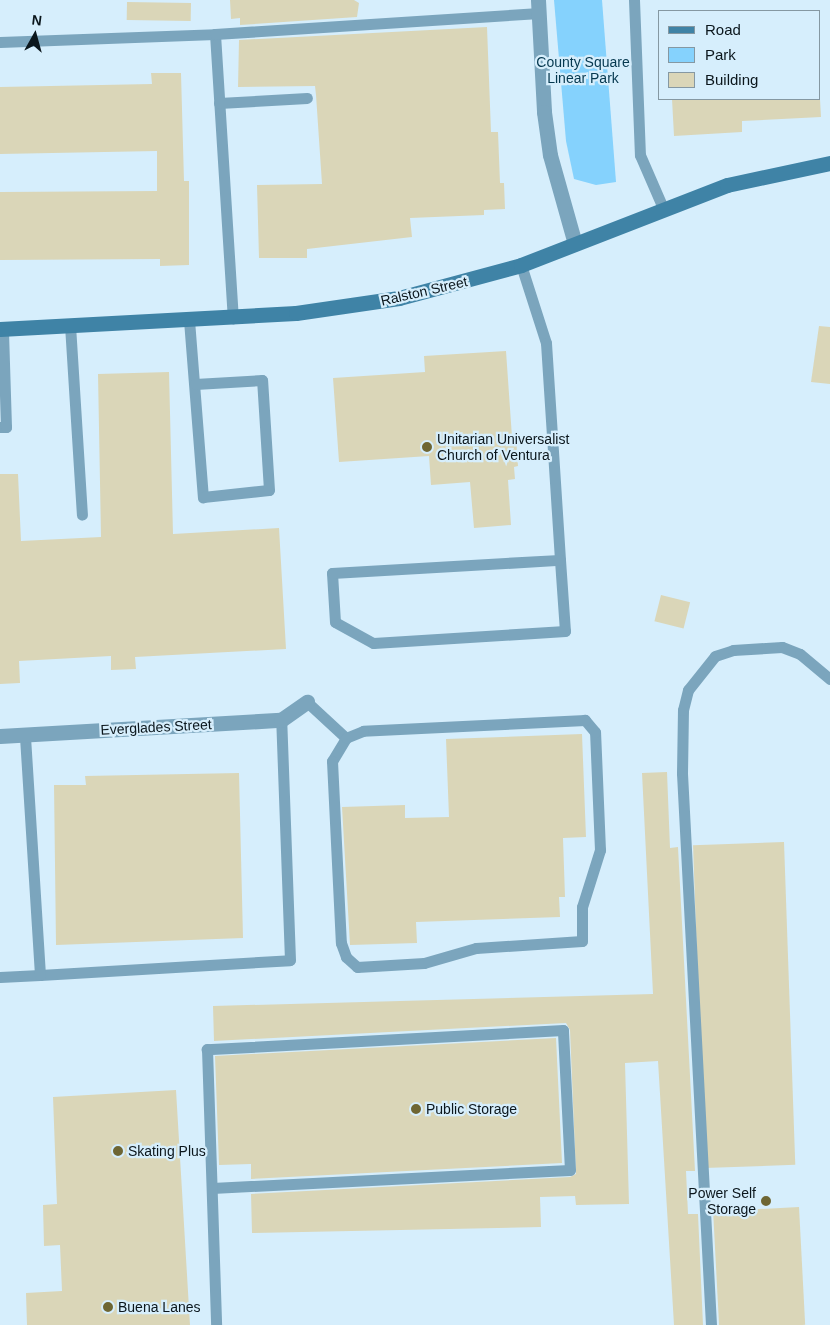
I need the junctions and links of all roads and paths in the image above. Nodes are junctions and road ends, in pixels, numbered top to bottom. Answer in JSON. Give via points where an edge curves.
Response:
{"nodes":[{"id":1,"x":634,"y":0,"type":"edge"},
{"id":2,"x":538,"y":6,"type":"edge"},
{"id":3,"x":215,"y":34,"type":"junction"},
{"id":4,"x":0,"y":42,"type":"edge"},
{"id":5,"x":306,"y":98,"type":"dead end"},
{"id":6,"x":219,"y":103,"type":"junction"},
{"id":7,"x":830,"y":163,"type":"edge"},
{"id":8,"x":663,"y":208,"type":"junction"},
{"id":9,"x":575,"y":244,"type":"junction"},
{"id":10,"x":522,"y":265,"type":"junction"},
{"id":11,"x":233,"y":318,"type":"junction"},
{"id":12,"x":190,"y":320,"type":"junction"},
{"id":13,"x":70,"y":325,"type":"junction"},
{"id":14,"x":1,"y":329,"type":"edge"},
{"id":15,"x":194,"y":384,"type":"junction"},
{"id":16,"x":0,"y":427,"type":"edge"},
{"id":17,"x":82,"y":515,"type":"dead end"},
{"id":18,"x":560,"y":560,"type":"junction"},
{"id":19,"x":830,"y":679,"type":"edge"},
{"id":20,"x":307,"y":702,"type":"joint"},
{"id":21,"x":281,"y":720,"type":"junction"},
{"id":22,"x":25,"y":734,"type":"junction"},
{"id":23,"x":0,"y":736,"type":"edge"},
{"id":24,"x":346,"y":738,"type":"junction"},
{"id":25,"x":40,"y":975,"type":"junction"},
{"id":26,"x":0,"y":978,"type":"edge"},
{"id":27,"x":212,"y":1188,"type":"junction"},
{"id":28,"x":216,"y":1325,"type":"edge"},
{"id":29,"x":711,"y":1325,"type":"edge"}],
"edges":[{"from":1,"to":8,"type":"lane","via":[[640,155]]},
{"from":2,"to":3,"type":"lane"},
{"from":2,"to":9,"type":"street","via":[[549,146]]},
{"from":3,"to":4,"type":"lane"},
{"from":3,"to":6,"type":"lane"},
{"from":5,"to":6,"type":"lane"},
{"from":6,"to":11,"type":"lane"},
{"from":7,"to":8,"type":"street","name":"Ralston Street","via":[[727,185]]},
{"from":8,"to":9,"type":"street","name":"Ralston Street"},
{"from":9,"to":10,"type":"street","name":"Ralston Street"},
{"from":10,"to":11,"type":"street","name":"Ralston Street","via":[[399,298],[320,311]]},
{"from":10,"to":18,"type":"lane","via":[[546,343]]},
{"from":11,"to":12,"type":"street","name":"Ralston Street"},
{"from":12,"to":13,"type":"street","name":"Ralston Street"},
{"from":12,"to":15,"type":"lane"},
{"from":13,"to":14,"type":"street","name":"Ralston Street"},
{"from":13,"to":17,"type":"lane"},
{"from":14,"to":16,"type":"lane","via":[[6,427]]},
{"from":15,"to":15,"type":"lane","via":[[203,497],[270,490],[262,380]]},
{"from":18,"to":18,"type":"lane","via":[[565,632],[374,643],[335,622],[332,573]]},
{"from":19,"to":29,"type":"lane","via":[[800,654],[782,647],[733,650],[715,656],[688,690],[683,710],[682,773]]},
{"from":20,"to":21,"type":"street"},
{"from":20,"to":24,"type":"lane"},
{"from":21,"to":22,"type":"street","name":"Everglades Street"},
{"from":21,"to":25,"type":"lane","via":[[290,960]]},
{"from":22,"to":23,"type":"street","name":"Everglades Street"},
{"from":22,"to":25,"type":"lane"},
{"from":24,"to":24,"type":"lane","via":[[332,761],[341,944],[346,957],[357,967],[424,963],[476,948],[582,941],[582,907],[600,850],[595,732],[585,720],[363,731]]},
{"from":25,"to":26,"type":"lane"},
{"from":27,"to":27,"type":"lane","via":[[207,1049],[563,1030],[570,1170]]},
{"from":27,"to":28,"type":"lane"}]}
